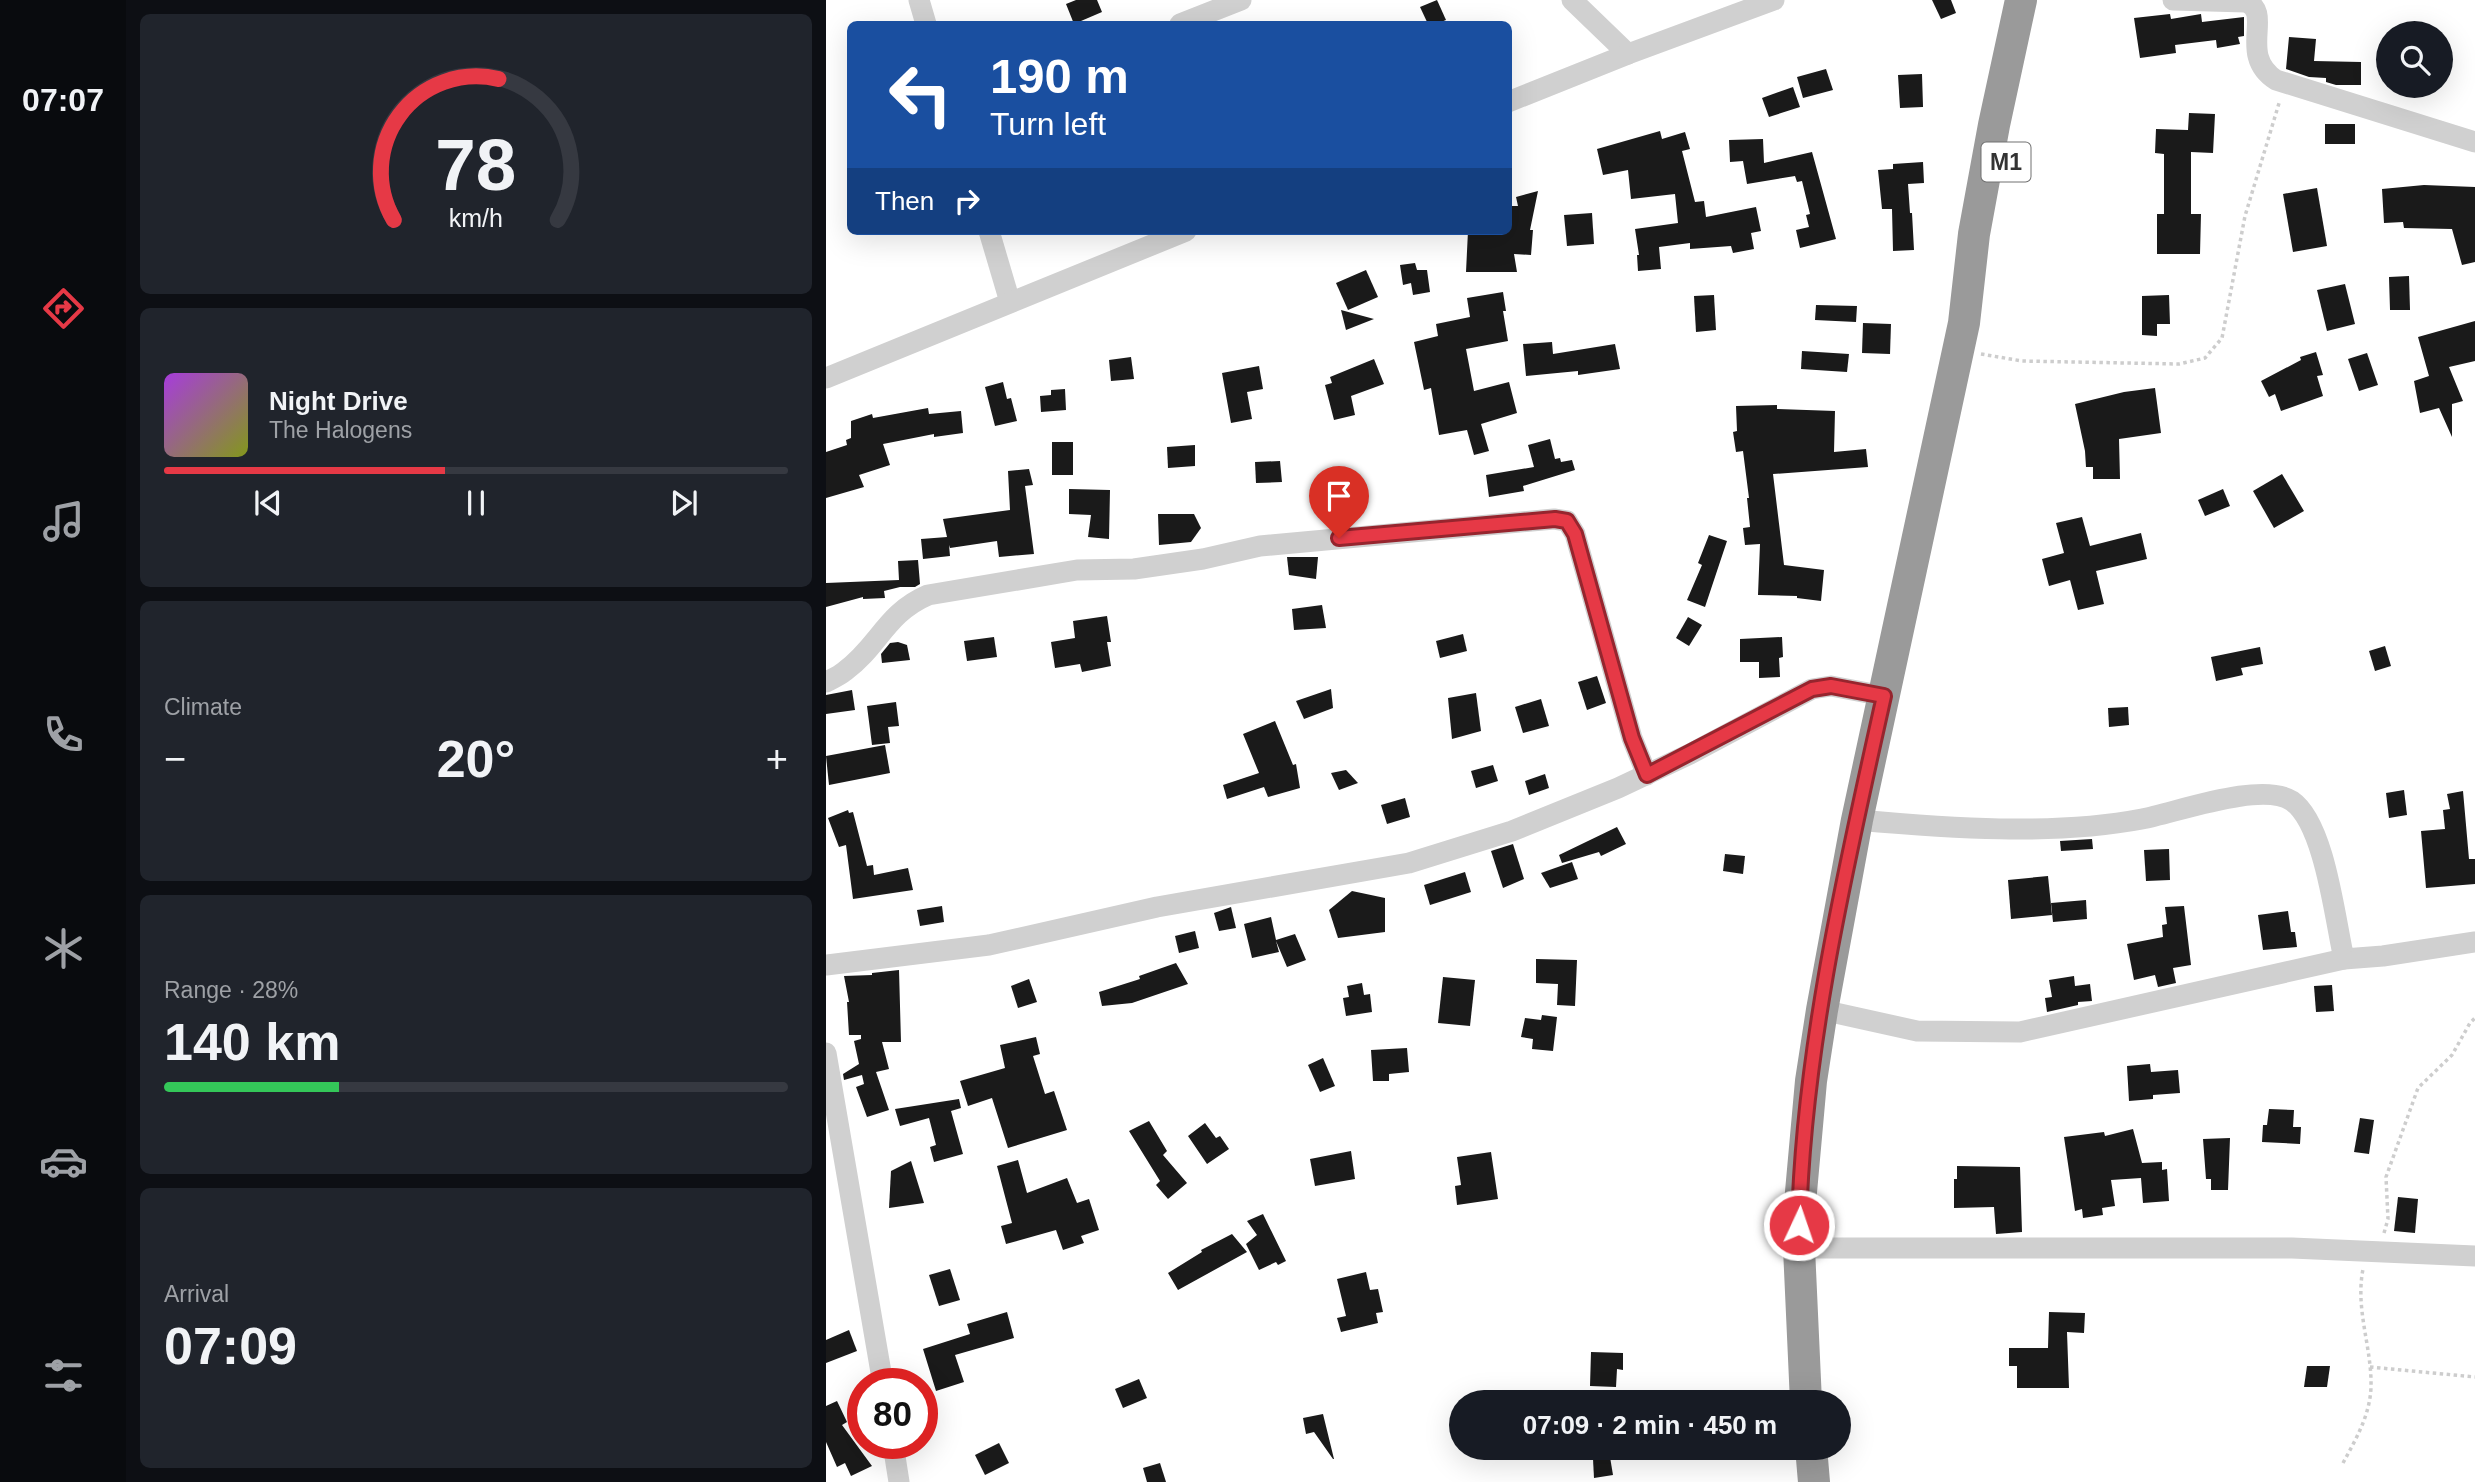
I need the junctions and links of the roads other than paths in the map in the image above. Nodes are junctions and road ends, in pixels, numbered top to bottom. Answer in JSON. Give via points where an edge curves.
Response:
{"nodes":[{"id":1,"x":919,"y":0,"type":"edge"},
{"id":2,"x":1241,"y":0,"type":"edge"},
{"id":3,"x":1572,"y":0,"type":"edge"},
{"id":4,"x":1774,"y":0,"type":"edge"},
{"id":5,"x":2021,"y":0,"type":"edge"},
{"id":6,"x":2043,"y":0,"type":"edge"},
{"id":7,"x":2173,"y":0,"type":"edge"},
{"id":8,"x":1733,"y":7,"type":"edge"},
{"id":9,"x":925,"y":21,"type":"edge"},
{"id":10,"x":1188,"y":21,"type":"edge"},
{"id":11,"x":1628,"y":54,"type":"junction"},
{"id":12,"x":1512,"y":100,"type":"edge"},
{"id":13,"x":2475,"y":142,"type":"edge"},
{"id":14,"x":990,"y":235,"type":"edge"},
{"id":15,"x":1176,"y":235,"type":"edge"},
{"id":16,"x":1010,"y":302,"type":"junction"},
{"id":17,"x":1961,"y":336,"type":"junction"},
{"id":18,"x":826,"y":378,"type":"edge"},
{"id":19,"x":826,"y":682,"type":"edge"},
{"id":20,"x":1884,"y":696,"type":"junction"},
{"id":21,"x":1647,"y":775,"type":"junction"},
{"id":22,"x":1857,"y":820,"type":"junction"},
{"id":23,"x":2475,"y":942,"type":"edge"},
{"id":24,"x":2343,"y":959,"type":"junction"},
{"id":25,"x":826,"y":965,"type":"edge"},
{"id":26,"x":1822,"y":1010,"type":"junction"},
{"id":27,"x":826,"y":1053,"type":"edge"},
{"id":28,"x":1798,"y":1248,"type":"junction"},
{"id":29,"x":2475,"y":1256,"type":"edge"},
{"id":30,"x":880,"y":1368,"type":"edge"},
{"id":31,"x":1805,"y":1390,"type":"edge"},
{"id":32,"x":895,"y":1459,"type":"edge"},
{"id":33,"x":1812,"y":1460,"type":"edge"},
{"id":34,"x":899,"y":1482,"type":"edge"},
{"id":35,"x":1815,"y":1482,"type":"edge"}],
"edges":[{"from":1,"to":9,"type":"street"},
{"from":2,"to":10,"type":"street"},
{"from":3,"to":11,"type":"street"},
{"from":4,"to":8,"type":"street"},
{"from":5,"to":17,"type":"highway","number":"M1","via":[[1976,221]]},
{"from":6,"to":17,"type":"highway","number":"M1","via":[[1980,286]]},
{"from":7,"to":13,"type":"street","via":[[2252,4],[2258,11],[2257,54],[2267,74]]},
{"from":8,"to":11,"type":"street"},
{"from":11,"to":12,"type":"street"},
{"from":14,"to":16,"type":"street"},
{"from":15,"to":16,"type":"street"},
{"from":16,"to":18,"type":"street"},
{"from":17,"to":20,"type":"highway","number":"M1"},
{"from":19,"to":21,"type":"street","via":[[845,671],[895,615],[928,594],[1055,573],[1134,569],[1260,546],[1555,519],[1567,521],[1575,534],[1632,738]]},
{"from":20,"to":21,"type":"street","via":[[1831,686],[1812,689]]},
{"from":20,"to":22,"type":"highway","number":"M1"},
{"from":21,"to":25,"type":"street","via":[[1512,831],[1409,863],[1157,907],[989,945]]},
{"from":22,"to":24,"type":"street","via":[[1977,828],[2092,826],[2239,796],[2283,796],[2306,815],[2318,838]]},
{"from":22,"to":26,"type":"highway","number":"M1"},
{"from":23,"to":24,"type":"street"},
{"from":24,"to":26,"type":"street","via":[[2020,1032],[1917,1031]]},
{"from":26,"to":28,"type":"highway","number":"M1","via":[[1811,1081]]},
{"from":27,"to":30,"type":"street"},
{"from":28,"to":29,"type":"street","via":[[2292,1248]]},
{"from":28,"to":31,"type":"highway","number":"M1"},
{"from":32,"to":34,"type":"street"},
{"from":33,"to":35,"type":"highway"}]}
